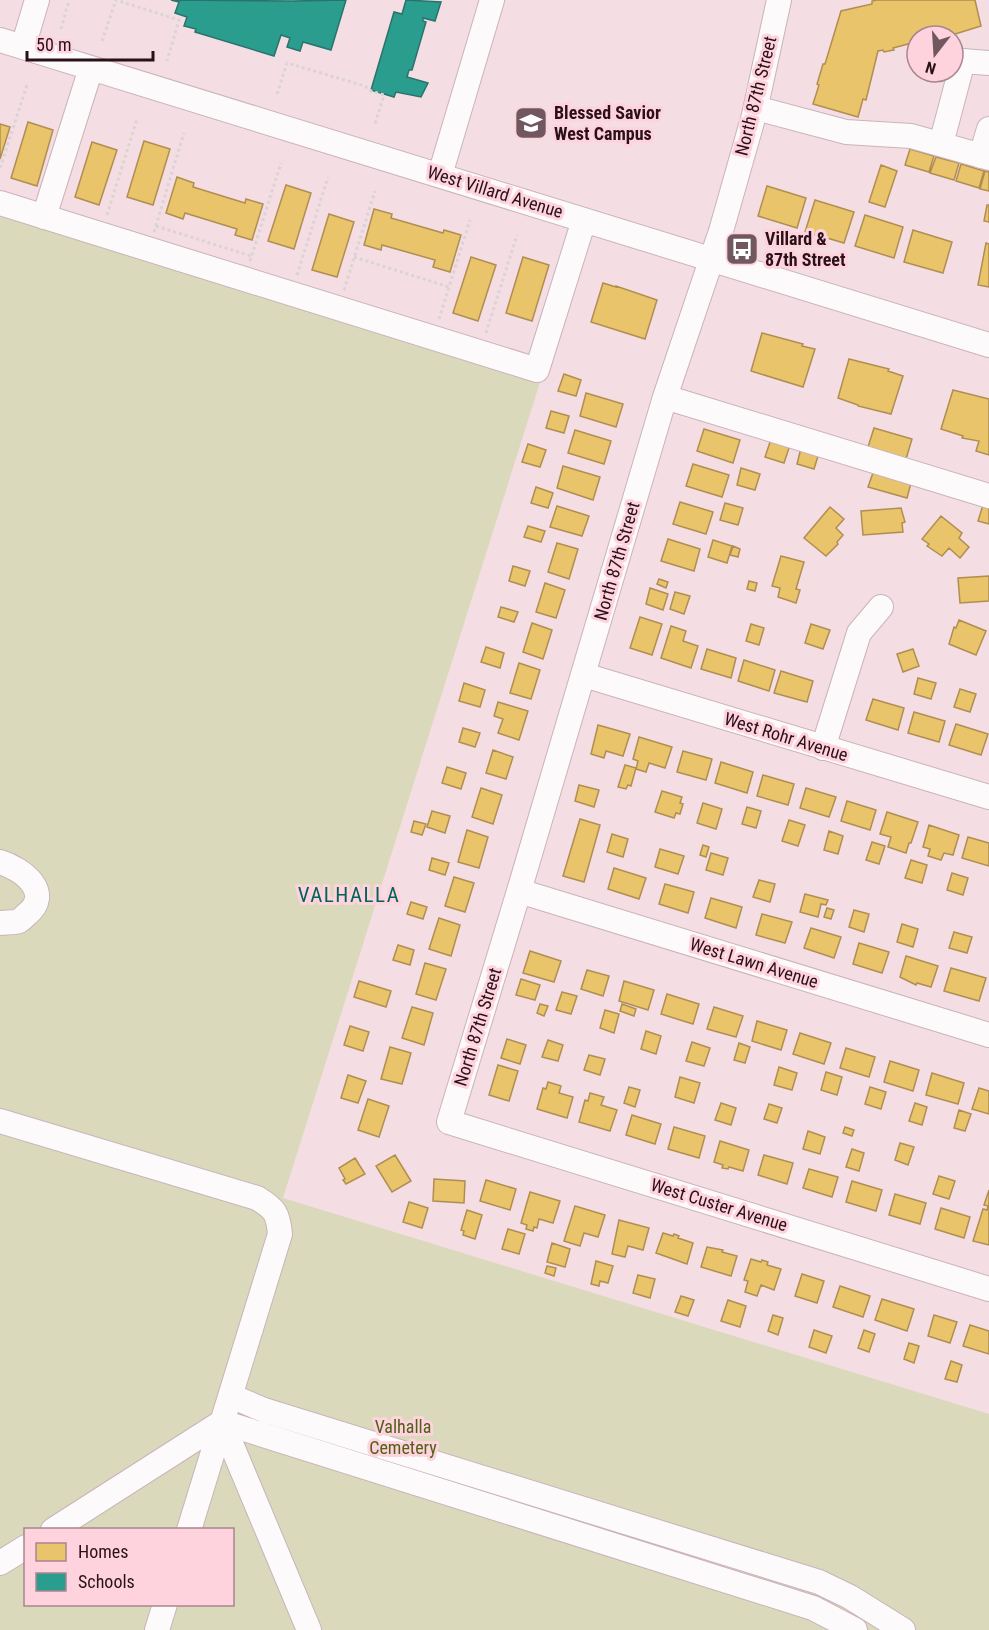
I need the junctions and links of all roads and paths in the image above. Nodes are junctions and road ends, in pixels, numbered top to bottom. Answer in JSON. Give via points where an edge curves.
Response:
{"nodes":[{"id":1,"x":37,"y":0,"type":"edge"},
{"id":2,"x":69,"y":0,"type":"edge"},
{"id":3,"x":492,"y":0,"type":"edge"},
{"id":4,"x":779,"y":0,"type":"edge"},
{"id":5,"x":60,"y":28,"type":"dead end"},
{"id":6,"x":102,"y":41,"type":"dead end"},
{"id":7,"x":11,"y":44,"type":"edge"},
{"id":8,"x":167,"y":61,"type":"dead end"},
{"id":9,"x":989,"y":63,"type":"edge"},
{"id":10,"x":91,"y":68,"type":"junction"},
{"id":11,"x":27,"y":85,"type":"dead end"},
{"id":12,"x":277,"y":94,"type":"dead end"},
{"id":13,"x":756,"y":108,"type":"junction"},
{"id":14,"x":137,"y":119,"type":"dead end"},
{"id":15,"x":375,"y":124,"type":"dead end"},
{"id":16,"x":989,"y":129,"type":"edge"},
{"id":17,"x":184,"y":134,"type":"dead end"},
{"id":18,"x":941,"y":144,"type":"junction"},
{"id":19,"x":985,"y":157,"type":"edge"},
{"id":20,"x":281,"y":163,"type":"dead end"},
{"id":21,"x":0,"y":168,"type":"edge"},
{"id":22,"x":440,"y":175,"type":"junction"},
{"id":23,"x":327,"y":177,"type":"dead end"},
{"id":24,"x":375,"y":191,"type":"dead end"},
{"id":25,"x":0,"y":203,"type":"edge"},
{"id":26,"x":44,"y":217,"type":"junction"},
{"id":27,"x":470,"y":220,"type":"dead end"},
{"id":28,"x":584,"y":220,"type":"junction"},
{"id":29,"x":155,"y":226,"type":"junction"},
{"id":30,"x":101,"y":235,"type":"junction"},
{"id":31,"x":517,"y":235,"type":"dead end"},
{"id":32,"x":148,"y":249,"type":"junction"},
{"id":33,"x":251,"y":256,"type":"junction"},
{"id":34,"x":354,"y":257,"type":"junction"},
{"id":35,"x":712,"y":259,"type":"junction"},
{"id":36,"x":244,"y":279,"type":"junction"},
{"id":37,"x":449,"y":287,"type":"junction"},
{"id":38,"x":291,"y":294,"type":"junction"},
{"id":39,"x":338,"y":308,"type":"junction"},
{"id":40,"x":433,"y":338,"type":"junction"},
{"id":41,"x":989,"y":345,"type":"edge"},
{"id":42,"x":480,"y":352,"type":"junction"},
{"id":43,"x":665,"y":397,"type":"junction"},
{"id":44,"x":989,"y":496,"type":"edge"},
{"id":45,"x":881,"y":607,"type":"dead end"},
{"id":46,"x":584,"y":675,"type":"junction"},
{"id":47,"x":823,"y":748,"type":"junction"},
{"id":48,"x":989,"y":797,"type":"edge"},
{"id":49,"x":0,"y":862,"type":"edge"},
{"id":50,"x":519,"y":891,"type":"junction"},
{"id":51,"x":0,"y":923,"type":"edge"},
{"id":52,"x":989,"y":1035,"type":"edge"},
{"id":53,"x":0,"y":1121,"type":"edge"},
{"id":54,"x":449,"y":1122,"type":"joint"},
{"id":55,"x":989,"y":1289,"type":"edge"},
{"id":56,"x":231,"y":1396,"type":"junction"},
{"id":57,"x":222,"y":1422,"type":"junction"},
{"id":58,"x":55,"y":1528,"type":"edge"},
{"id":59,"x":190,"y":1528,"type":"edge"},
{"id":60,"x":24,"y":1547,"type":"edge"},
{"id":61,"x":0,"y":1563,"type":"edge"},
{"id":62,"x":165,"y":1606,"type":"edge"},
{"id":63,"x":157,"y":1630,"type":"edge"},
{"id":64,"x":309,"y":1630,"type":"edge"},
{"id":65,"x":855,"y":1630,"type":"edge"},
{"id":66,"x":903,"y":1630,"type":"edge"}],
"edges":[{"from":1,"to":7,"type":"street"},
{"from":2,"to":5,"type":"path"},
{"from":3,"to":22,"type":"street"},
{"from":4,"to":13,"type":"street","name":"North 87th Street"},
{"from":6,"to":8,"type":"path","via":[[116,0],[179,20]]},
{"from":7,"to":10,"type":"street","name":"West Villard Avenue"},
{"from":9,"to":18,"type":"street","via":[[963,61]]},
{"from":10,"to":22,"type":"street","name":"West Villard Avenue"},
{"from":10,"to":26,"type":"street"},
{"from":11,"to":21,"type":"path"},
{"from":12,"to":15,"type":"path","via":[[287,63],[365,86],[384,95]]},
{"from":13,"to":18,"type":"street","via":[[846,132],[911,135]]},
{"from":13,"to":35,"type":"street","name":"North 87th Street"},
{"from":14,"to":30,"type":"path"},
{"from":16,"to":19,"type":"street"},
{"from":17,"to":29,"type":"path"},
{"from":18,"to":19,"type":"street"},
{"from":20,"to":33,"type":"path"},
{"from":22,"to":28,"type":"street","name":"West Villard Avenue"},
{"from":23,"to":38,"type":"path"},
{"from":24,"to":34,"type":"path"},
{"from":25,"to":26,"type":"street"},
{"from":26,"to":30,"type":"street"},
{"from":27,"to":37,"type":"path"},
{"from":28,"to":35,"type":"street","name":"West Villard Avenue"},
{"from":28,"to":42,"type":"street","via":[[537,370]]},
{"from":29,"to":32,"type":"path"},
{"from":29,"to":33,"type":"path"},
{"from":30,"to":32,"type":"street"},
{"from":31,"to":42,"type":"path"},
{"from":32,"to":36,"type":"street"},
{"from":33,"to":36,"type":"path"},
{"from":34,"to":37,"type":"path"},
{"from":34,"to":39,"type":"path"},
{"from":35,"to":41,"type":"street","name":"West Villard Avenue"},
{"from":35,"to":43,"type":"street","name":"North 87th Street"},
{"from":36,"to":38,"type":"street"},
{"from":37,"to":40,"type":"path"},
{"from":38,"to":39,"type":"street"},
{"from":39,"to":40,"type":"street"},
{"from":40,"to":42,"type":"street"},
{"from":43,"to":44,"type":"street"},
{"from":43,"to":46,"type":"street","name":"North 87th Street"},
{"from":45,"to":47,"type":"street","via":[[859,633]]},
{"from":46,"to":47,"type":"street","name":"West Rohr Avenue"},
{"from":46,"to":50,"type":"street","name":"North 87th Street"},
{"from":47,"to":48,"type":"street","name":"West Rohr Avenue"},
{"from":49,"to":51,"type":"street","via":[[22,872],[32,882],[38,897],[34,909],[18,921]]},
{"from":50,"to":52,"type":"street","name":"West Lawn Avenue"},
{"from":50,"to":54,"type":"street","name":"North 87th Street"},
{"from":53,"to":56,"type":"street","via":[[257,1198],[279,1216],[280,1234]]},
{"from":54,"to":55,"type":"street","name":"West Custer Avenue"},
{"from":56,"to":57,"type":"street"},
{"from":56,"to":66,"type":"street","via":[[264,1410],[819,1582]]},
{"from":57,"to":58,"type":"street"},
{"from":57,"to":59,"type":"street"},
{"from":57,"to":64,"type":"street"},
{"from":57,"to":65,"type":"street","via":[[813,1608]]},
{"from":60,"to":61,"type":"street"},
{"from":62,"to":63,"type":"street"}]}
